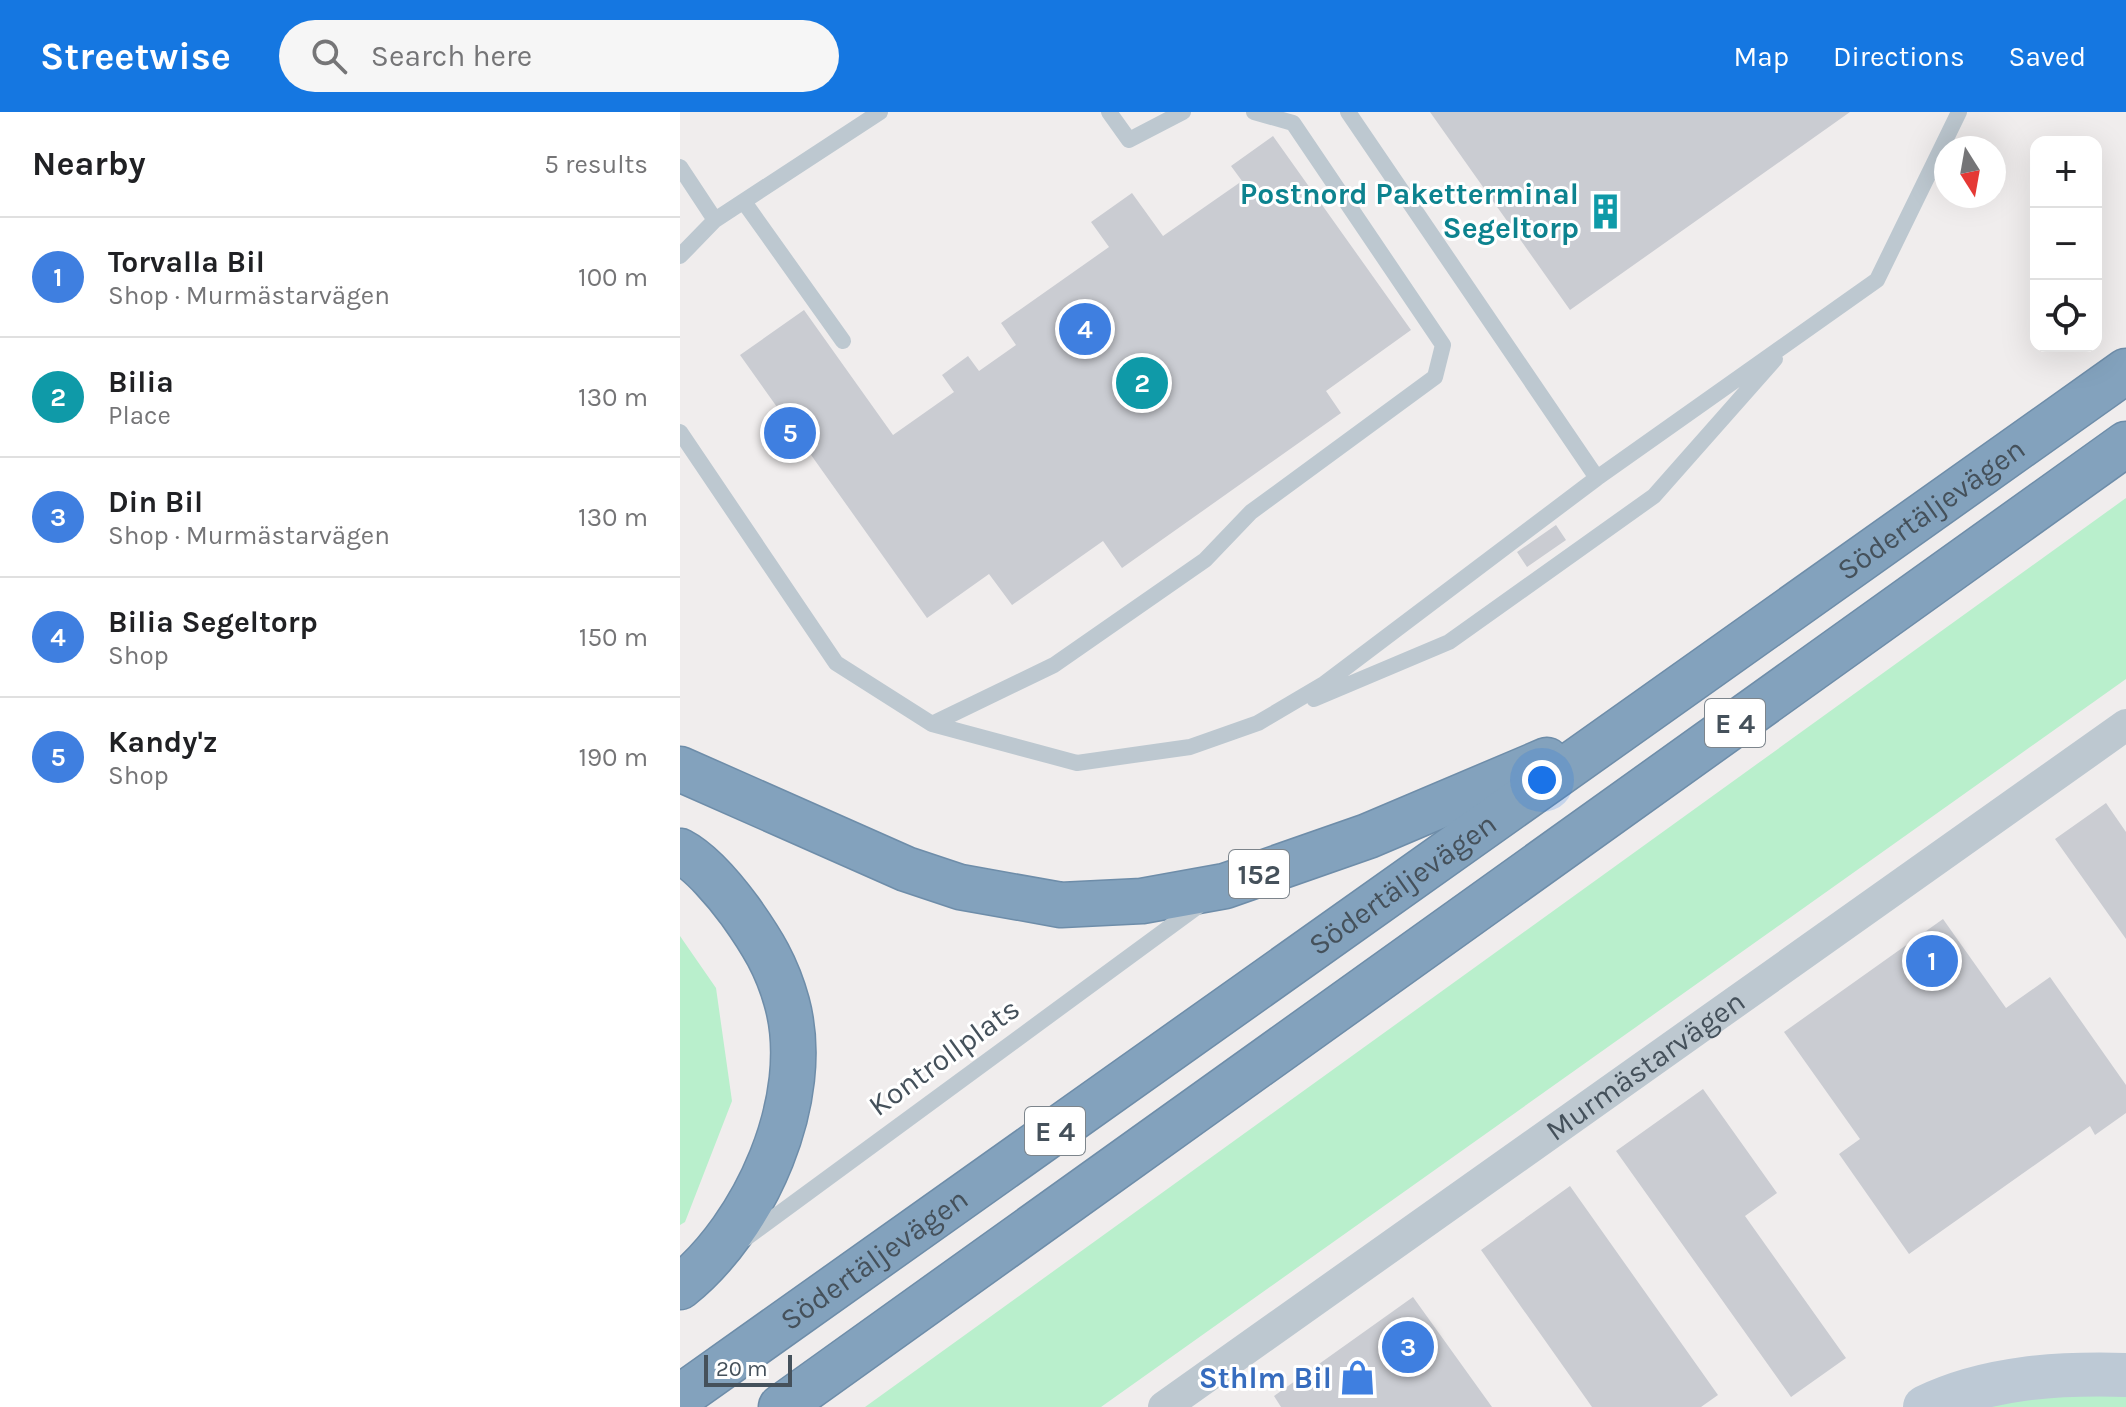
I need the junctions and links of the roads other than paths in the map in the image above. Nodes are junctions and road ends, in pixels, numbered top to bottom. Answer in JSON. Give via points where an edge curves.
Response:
{"nodes":[{"id":1,"x":880,"y":112,"type":"edge"},
{"id":2,"x":1109,"y":112,"type":"edge"},
{"id":3,"x":1183,"y":112,"type":"edge"},
{"id":4,"x":1254,"y":112,"type":"edge"},
{"id":5,"x":1348,"y":112,"type":"edge"},
{"id":6,"x":1959,"y":112,"type":"edge"},
{"id":7,"x":680,"y":167,"type":"edge"},
{"id":8,"x":744,"y":202,"type":"junction"},
{"id":9,"x":715,"y":220,"type":"junction"},
{"id":10,"x":680,"y":256,"type":"edge"},
{"id":11,"x":1795,"y":337,"type":"junction"},
{"id":12,"x":843,"y":341,"type":"dead end"},
{"id":13,"x":2126,"y":371,"type":"edge"},
{"id":14,"x":680,"y":432,"type":"edge"},
{"id":15,"x":2126,"y":444,"type":"edge"},
{"id":16,"x":1597,"y":478,"type":"junction"},
{"id":17,"x":1258,"y":723,"type":"junction"},
{"id":18,"x":932,"y":724,"type":"junction"},
{"id":19,"x":2126,"y":725,"type":"edge"},
{"id":20,"x":1626,"y":726,"type":"junction"},
{"id":21,"x":680,"y":769,"type":"edge"},
{"id":22,"x":680,"y":851,"type":"edge"},
{"id":23,"x":1225,"y":886,"type":"junction"},
{"id":24,"x":688,"y":1280,"type":"edge"},
{"id":25,"x":2126,"y":1375,"type":"edge"},
{"id":26,"x":680,"y":1397,"type":"edge"},
{"id":27,"x":781,"y":1407,"type":"edge"},
{"id":28,"x":1164,"y":1407,"type":"edge"},
{"id":29,"x":1925,"y":1407,"type":"edge"}],
"edges":[{"from":1,"to":8,"type":"lane"},
{"from":2,"to":3,"type":"lane","via":[[1129,140]]},
{"from":4,"to":18,"type":"lane","via":[[1293,123],[1443,345],[1435,377],[1251,512],[1205,560],[1054,665]]},
{"from":5,"to":16,"type":"lane"},
{"from":6,"to":11,"type":"lane","via":[[1877,280]]},
{"from":7,"to":9,"type":"lane"},
{"from":8,"to":9,"type":"lane"},
{"from":8,"to":12,"type":"lane"},
{"from":9,"to":10,"type":"lane"},
{"from":11,"to":16,"type":"lane"},
{"from":11,"to":17,"type":"lane","via":[[1654,496],[1542,577],[1449,642]]},
{"from":13,"to":20,"type":"highway","name":"Södertäljevägen","number":"E 4"},
{"from":14,"to":18,"type":"lane","via":[[836,663]]},
{"from":15,"to":27,"type":"highway","name":"Södertäljevägen","number":"E 4"},
{"from":16,"to":17,"type":"lane","via":[[1324,684]]},
{"from":17,"to":18,"type":"lane","via":[[1190,747],[1077,763]]},
{"from":19,"to":28,"type":"street","name":"Murmästarvägen"},
{"from":20,"to":23,"type":"highway","number":"152","via":[[1368,836]]},
{"from":20,"to":26,"type":"highway","name":"Södertäljevägen","number":"E 4"},
{"from":21,"to":23,"type":"highway","number":"152","via":[[906,869],[960,887],[1061,905],[1142,901]]},
{"from":22,"to":24,"type":"highway","via":[[727,894],[766,947],[788,1005],[793,1053],[787,1112],[768,1169],[744,1213]]},
{"from":23,"to":24,"type":"lane","name":"Kontrollplats"},
{"from":25,"to":29,"type":"main road","via":[[2017,1380],[1951,1394]]}]}
